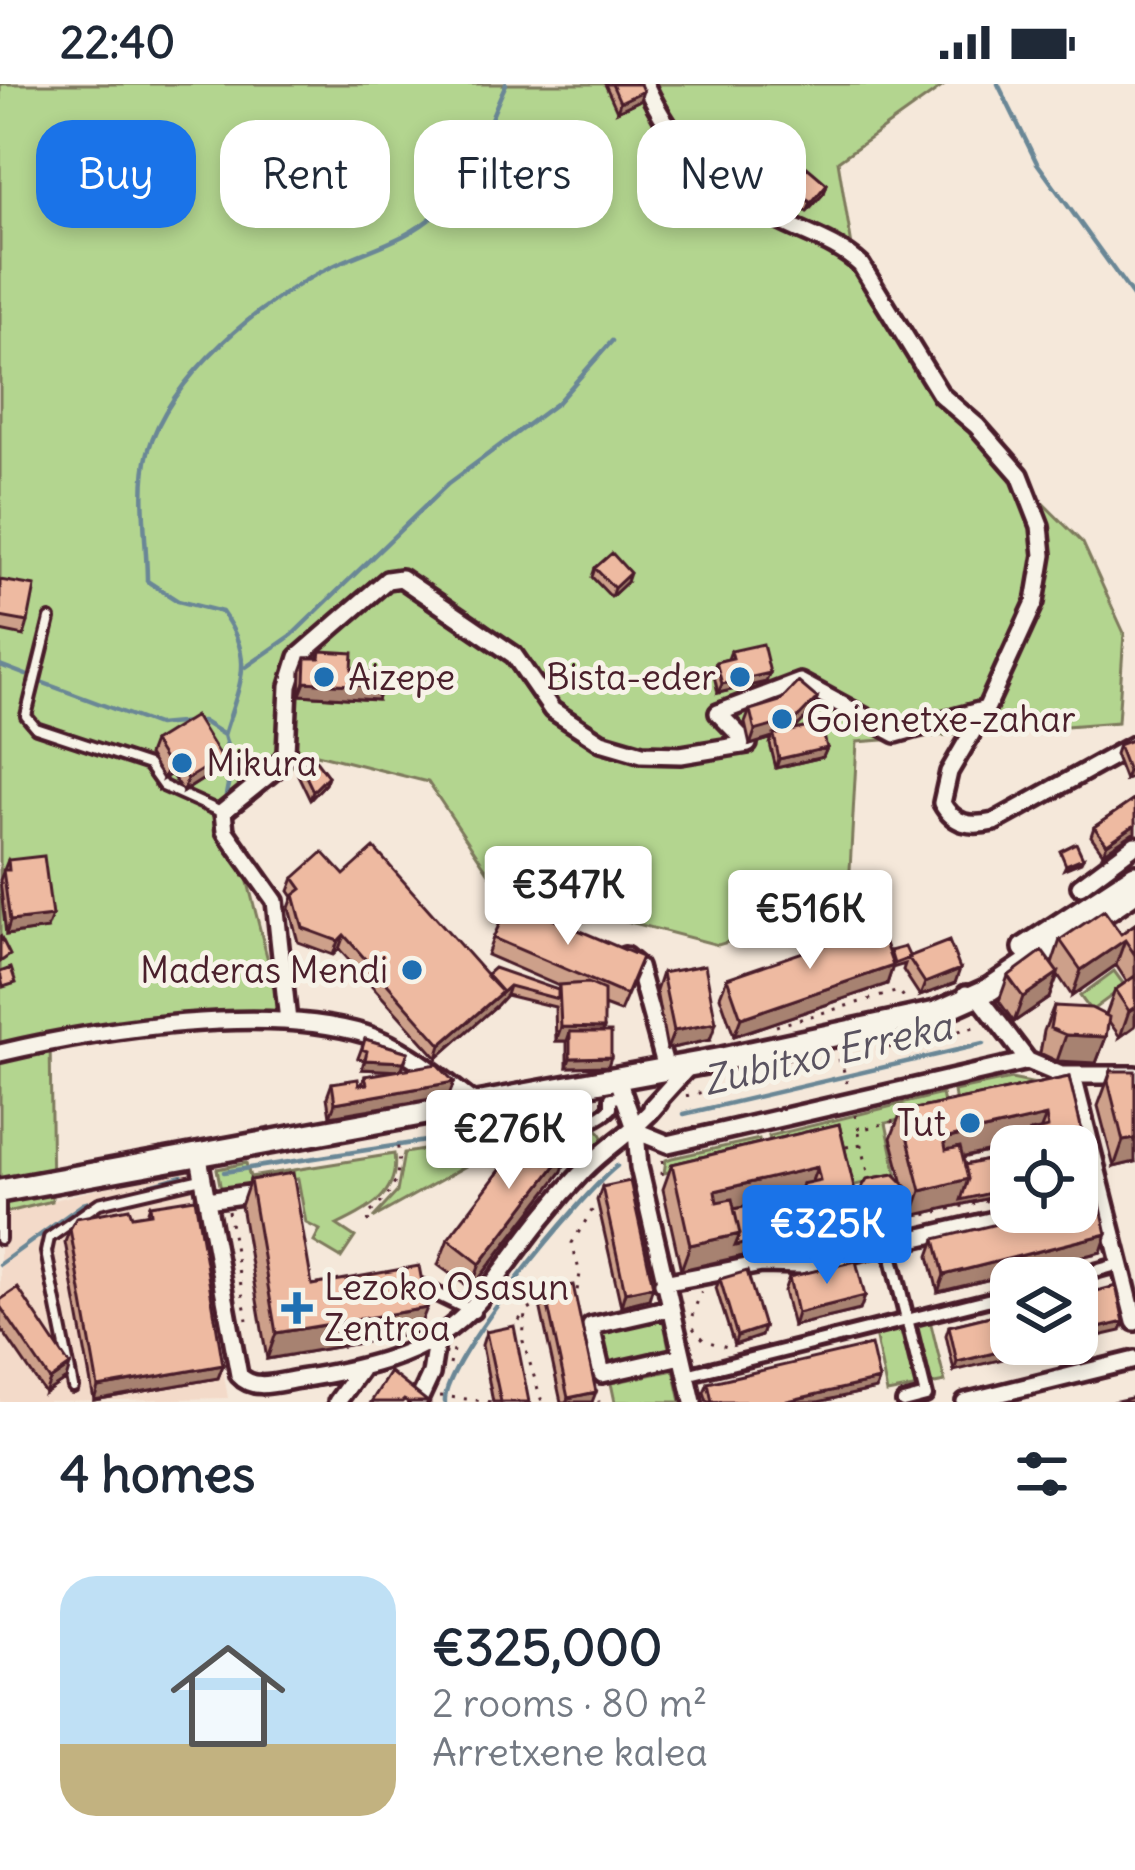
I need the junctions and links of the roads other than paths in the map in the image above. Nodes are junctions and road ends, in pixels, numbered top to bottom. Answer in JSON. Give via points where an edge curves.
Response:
{"nodes":[{"id":1,"x":645,"y":84,"type":"edge"},
{"id":2,"x":50,"y":620,"type":"dead end"},
{"id":3,"x":986,"y":709,"type":"junction"},
{"id":4,"x":1135,"y":744,"type":"edge"},
{"id":5,"x":223,"y":812,"type":"junction"},
{"id":6,"x":1135,"y":845,"type":"edge"},
{"id":7,"x":1135,"y":876,"type":"edge"},
{"id":8,"x":1079,"y":886,"type":"dead end"},
{"id":9,"x":1135,"y":892,"type":"edge"},
{"id":10,"x":604,"y":946,"type":"edge"},
{"id":11,"x":966,"y":996,"type":"junction"},
{"id":12,"x":288,"y":1021,"type":"junction"},
{"id":13,"x":0,"y":1053,"type":"edge"},
{"id":14,"x":1028,"y":1060,"type":"junction"},
{"id":15,"x":1135,"y":1075,"type":"edge"},
{"id":16,"x":1073,"y":1076,"type":"junction"},
{"id":17,"x":662,"y":1083,"type":"junction"},
{"id":18,"x":620,"y":1087,"type":"junction"},
{"id":19,"x":474,"y":1103,"type":"junction"},
{"id":20,"x":1086,"y":1125,"type":"edge"},
{"id":21,"x":636,"y":1131,"type":"junction"},
{"id":22,"x":546,"y":1139,"type":"edge"},
{"id":23,"x":198,"y":1152,"type":"junction"},
{"id":24,"x":1098,"y":1173,"type":"edge"},
{"id":25,"x":203,"y":1178,"type":"junction"},
{"id":26,"x":283,"y":1190,"type":"edge"},
{"id":27,"x":0,"y":1191,"type":"edge"},
{"id":28,"x":213,"y":1199,"type":"junction"},
{"id":29,"x":990,"y":1221,"type":"edge"},
{"id":30,"x":0,"y":1239,"type":"edge"},
{"id":31,"x":893,"y":1262,"type":"dead end"},
{"id":32,"x":1120,"y":1264,"type":"junction"},
{"id":33,"x":1098,"y":1270,"type":"edge"},
{"id":34,"x":664,"y":1283,"type":"junction"},
{"id":35,"x":418,"y":1285,"type":"edge"},
{"id":36,"x":990,"y":1300,"type":"edge"},
{"id":37,"x":670,"y":1308,"type":"junction"},
{"id":38,"x":474,"y":1312,"type":"junction"},
{"id":39,"x":909,"y":1321,"type":"junction"},
{"id":40,"x":1135,"y":1322,"type":"edge"},
{"id":41,"x":436,"y":1342,"type":"junction"},
{"id":42,"x":682,"y":1356,"type":"junction"},
{"id":43,"x":1135,"y":1360,"type":"edge"},
{"id":44,"x":360,"y":1370,"type":"junction"},
{"id":45,"x":686,"y":1375,"type":"junction"},
{"id":46,"x":73,"y":1388,"type":"dead end"},
{"id":47,"x":337,"y":1402,"type":"edge"},
{"id":48,"x":418,"y":1402,"type":"edge"},
{"id":49,"x":693,"y":1402,"type":"edge"},
{"id":50,"x":902,"y":1402,"type":"edge"},
{"id":51,"x":965,"y":1402,"type":"edge"}],
"edges":[{"from":1,"to":3,"type":"street","via":[[688,156],[771,216],[861,265],[940,394],[1020,475],[1040,526],[1040,578]]},
{"from":2,"to":5,"type":"lane","via":[[26,716],[36,728],[148,765],[163,786]]},
{"from":3,"to":4,"type":"street","via":[[944,786],[942,803],[960,822],[994,822]]},
{"from":3,"to":5,"type":"street","via":[[896,734],[800,682],[718,712],[748,744],[642,754],[571,728],[514,655],[401,578],[387,580],[298,657],[286,753]]},
{"from":5,"to":12,"type":"street","via":[[225,831],[275,901]]},
{"from":6,"to":8,"type":"street"},
{"from":7,"to":11,"type":"main road"},
{"from":9,"to":11,"type":"main road"},
{"from":10,"to":17,"type":"street","via":[[638,967]]},
{"from":11,"to":14,"type":"street"},
{"from":11,"to":17,"type":"main road","via":[[691,1064]]},
{"from":12,"to":13,"type":"street","via":[[127,1030]]},
{"from":12,"to":19,"type":"street","via":[[368,1035],[441,1073]]},
{"from":14,"to":16,"type":"street"},
{"from":14,"to":21,"type":"street","via":[[668,1144]]},
{"from":15,"to":16,"type":"street"},
{"from":16,"to":20,"type":"street"},
{"from":17,"to":18,"type":"main road"},
{"from":17,"to":18,"type":"street","via":[[640,1108]]},
{"from":17,"to":21,"type":"street"},
{"from":18,"to":19,"type":"main road"},
{"from":18,"to":21,"type":"street"},
{"from":18,"to":22,"type":"street","via":[[602,1118]]},
{"from":19,"to":23,"type":"main road"},
{"from":21,"to":34,"type":"street"},
{"from":21,"to":38,"type":"street","via":[[584,1169]]},
{"from":23,"to":25,"type":"street"},
{"from":23,"to":27,"type":"main road"},
{"from":24,"to":32,"type":"street"},
{"from":25,"to":28,"type":"street"},
{"from":25,"to":46,"type":"lane","via":[[99,1203],[49,1238]]},
{"from":26,"to":28,"type":"street"},
{"from":27,"to":30,"type":"lane"},
{"from":28,"to":44,"type":"street","via":[[242,1379],[253,1385]]},
{"from":29,"to":34,"type":"street","via":[[802,1265],[762,1264]]},
{"from":31,"to":39,"type":"street"},
{"from":32,"to":33,"type":"street"},
{"from":32,"to":40,"type":"street"},
{"from":34,"to":37,"type":"street"},
{"from":35,"to":38,"type":"street"},
{"from":36,"to":39,"type":"street"},
{"from":37,"to":42,"type":"street"},
{"from":37,"to":42,"type":"street","via":[[591,1326],[602,1374]]},
{"from":38,"to":41,"type":"street"},
{"from":39,"to":45,"type":"street"},
{"from":39,"to":50,"type":"street","via":[[926,1396]]},
{"from":41,"to":44,"type":"street"},
{"from":41,"to":48,"type":"street"},
{"from":42,"to":45,"type":"street"},
{"from":43,"to":51,"type":"street"},
{"from":44,"to":47,"type":"street"},
{"from":45,"to":49,"type":"street"}]}
